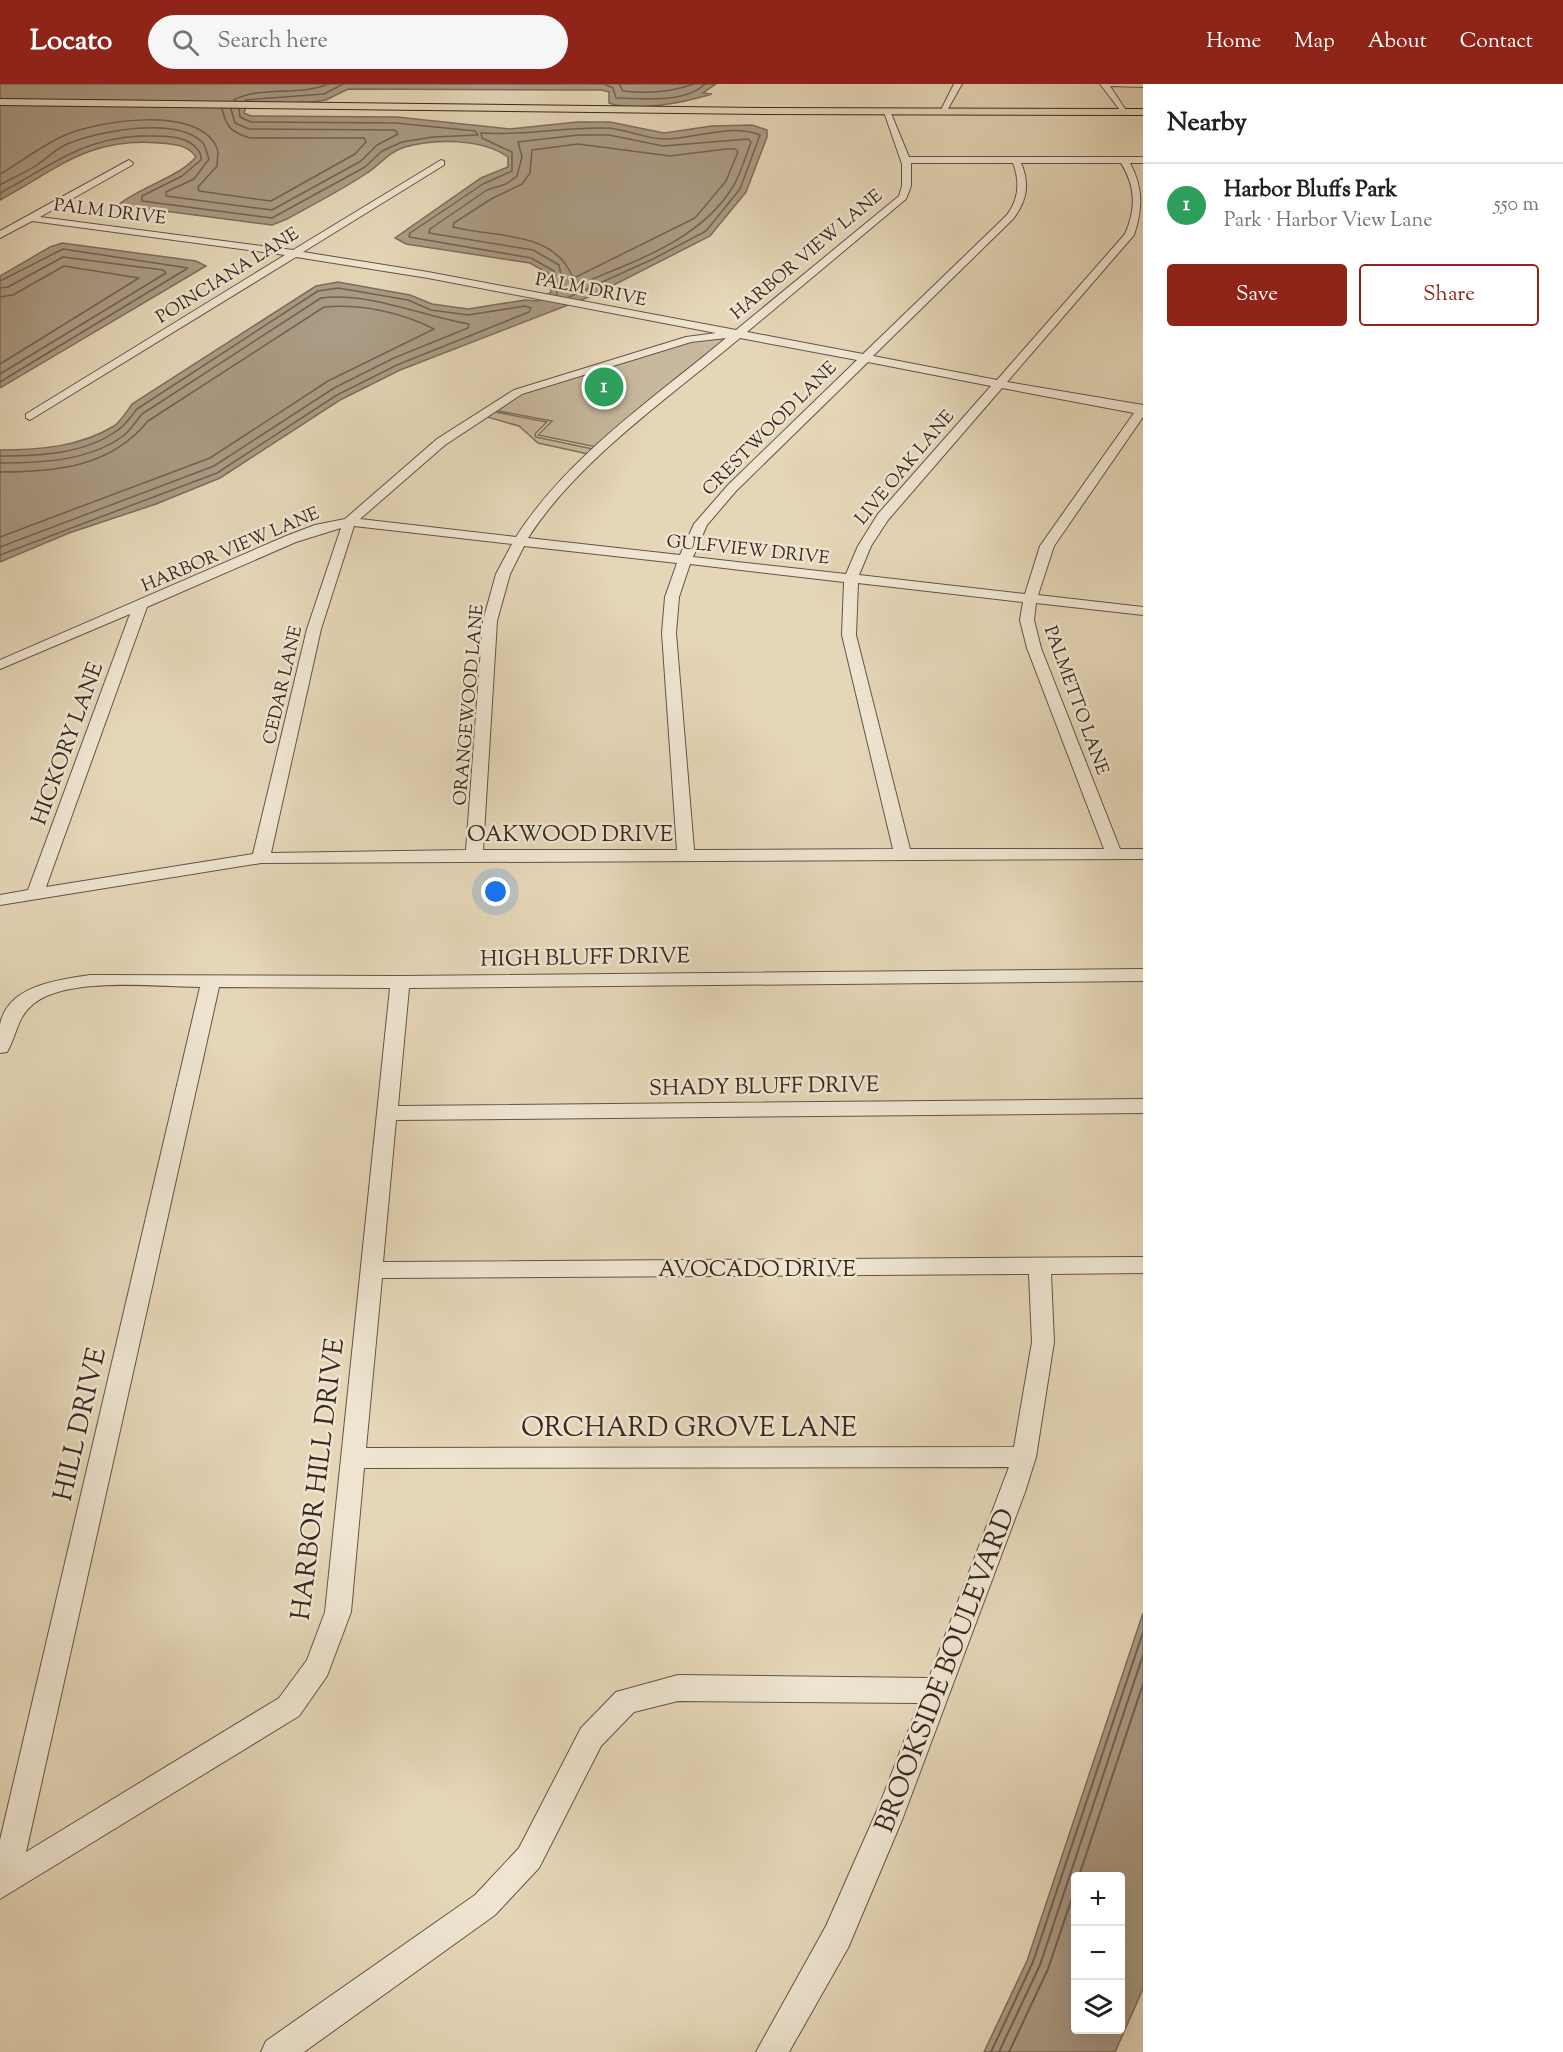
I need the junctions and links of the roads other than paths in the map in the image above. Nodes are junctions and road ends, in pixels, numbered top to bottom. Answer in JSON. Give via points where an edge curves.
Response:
{"nodes":[{"id":1,"x":958,"y":84,"type":"edge"},
{"id":2,"x":1104,"y":84,"type":"edge"},
{"id":3,"x":1143,"y":84,"type":"edge"},
{"id":4,"x":0,"y":102,"type":"edge"},
{"id":5,"x":886,"y":111,"type":"junction"},
{"id":6,"x":942,"y":112,"type":"junction"},
{"id":7,"x":1123,"y":112,"type":"junction"},
{"id":8,"x":1143,"y":112,"type":"edge"},
{"id":9,"x":906,"y":160,"type":"junction"},
{"id":10,"x":1016,"y":160,"type":"junction"},
{"id":11,"x":1124,"y":160,"type":"junction"},
{"id":12,"x":1143,"y":160,"type":"edge"},
{"id":13,"x":129,"y":163,"type":"dead end"},
{"id":14,"x":441,"y":163,"type":"dead end"},
{"id":15,"x":29,"y":218,"type":"junction"},
{"id":16,"x":0,"y":235,"type":"edge"},
{"id":17,"x":294,"y":253,"type":"junction"},
{"id":18,"x":738,"y":334,"type":"junction"},
{"id":19,"x":865,"y":357,"type":"junction"},
{"id":20,"x":999,"y":384,"type":"junction"},
{"id":21,"x":1143,"y":411,"type":"edge"},
{"id":22,"x":30,"y":416,"type":"dead end"},
{"id":23,"x":349,"y":522,"type":"junction"},
{"id":24,"x":520,"y":542,"type":"junction"},
{"id":25,"x":686,"y":560,"type":"junction"},
{"id":26,"x":851,"y":579,"type":"junction"},
{"id":27,"x":1030,"y":599,"type":"junction"},
{"id":28,"x":140,"y":606,"type":"junction"},
{"id":29,"x":1143,"y":611,"type":"edge"},
{"id":30,"x":0,"y":665,"type":"edge"},
{"id":31,"x":902,"y":853,"type":"junction"},
{"id":32,"x":1114,"y":854,"type":"junction"},
{"id":33,"x":1143,"y":854,"type":"edge"},
{"id":34,"x":474,"y":855,"type":"junction"},
{"id":35,"x":686,"y":855,"type":"junction"},
{"id":36,"x":261,"y":858,"type":"junction"},
{"id":37,"x":34,"y":894,"type":"junction"},
{"id":38,"x":0,"y":900,"type":"edge"},
{"id":39,"x":1143,"y":975,"type":"edge"},
{"id":40,"x":212,"y":981,"type":"junction"},
{"id":41,"x":400,"y":982,"type":"junction"},
{"id":42,"x":0,"y":1047,"type":"edge"},
{"id":43,"x":1143,"y":1106,"type":"edge"},
{"id":44,"x":386,"y":1113,"type":"junction"},
{"id":45,"x":1143,"y":1265,"type":"edge"},
{"id":46,"x":1040,"y":1267,"type":"junction"},
{"id":47,"x":370,"y":1270,"type":"junction"},
{"id":48,"x":1024,"y":1457,"type":"junction"},
{"id":49,"x":353,"y":1458,"type":"junction"},
{"id":50,"x":938,"y":1691,"type":"junction"},
{"id":51,"x":2,"y":1882,"type":"edge"},
{"id":52,"x":277,"y":2052,"type":"edge"},
{"id":53,"x":772,"y":2052,"type":"edge"}],
"edges":[{"from":1,"to":6,"type":"street"},
{"from":2,"to":3,"type":"street"},
{"from":2,"to":7,"type":"street"},
{"from":4,"to":5,"type":"main road"},
{"from":5,"to":6,"type":"main road"},
{"from":5,"to":9,"type":"street","name":"HARBOR VIEW LANE"},
{"from":6,"to":7,"type":"main road"},
{"from":7,"to":8,"type":"main road"},
{"from":9,"to":10,"type":"street"},
{"from":9,"to":18,"type":"street","name":"HARBOR VIEW LANE","via":[[909,178],[903,197]]},
{"from":10,"to":11,"type":"street"},
{"from":10,"to":19,"type":"street","name":"CRESTWOOD LANE","via":[[1024,189],[1016,210]]},
{"from":11,"to":12,"type":"street"},
{"from":11,"to":20,"type":"street","name":"LIVE OAK LANE","via":[[1140,194],[1137,221]]},
{"from":13,"to":15,"type":"street"},
{"from":14,"to":17,"type":"street","name":"POINCIANA LANE"},
{"from":15,"to":16,"type":"street"},
{"from":15,"to":17,"type":"street","name":"PALM DRIVE"},
{"from":17,"to":18,"type":"street","name":"PALM DRIVE"},
{"from":17,"to":22,"type":"street","name":"POINCIANA LANE"},
{"from":18,"to":19,"type":"street","name":"PALM DRIVE"},
{"from":18,"to":23,"type":"street","name":"HARBOR VIEW LANE","via":[[690,339],[518,392],[441,442]]},
{"from":18,"to":24,"type":"street","name":"ORANGEWOOD LANE","via":[[580,466],[541,508]]},
{"from":19,"to":20,"type":"street","name":"PALM DRIVE"},
{"from":19,"to":25,"type":"street","name":"CRESTWOOD LANE","via":[[732,488],[701,524]]},
{"from":20,"to":21,"type":"street","name":"PALM DRIVE"},
{"from":20,"to":26,"type":"street","name":"LIVE OAK LANE","via":[[883,517],[862,545]]},
{"from":21,"to":27,"type":"street","name":"PALMETTO LANE","via":[[1047,546]]},
{"from":23,"to":24,"type":"street","name":"GULFVIEW DRIVE"},
{"from":23,"to":28,"type":"street","name":"HARBOR VIEW LANE","via":[[320,528]]},
{"from":23,"to":36,"type":"street","name":"CEDAR LANE","via":[[314,629]]},
{"from":24,"to":25,"type":"street","name":"GULFVIEW DRIVE"},
{"from":24,"to":34,"type":"street","name":"ORANGEWOOD LANE","via":[[503,574],[490,621]]},
{"from":25,"to":26,"type":"street","name":"GULFVIEW DRIVE"},
{"from":25,"to":35,"type":"street","name":"CRESTWOOD LANE","via":[[672,597],[669,633]]},
{"from":26,"to":27,"type":"street","name":"GULFVIEW DRIVE"},
{"from":26,"to":31,"type":"street","name":"LIVE OAK LANE","via":[[849,635]]},
{"from":27,"to":29,"type":"street","name":"GULFVIEW DRIVE"},
{"from":27,"to":32,"type":"street","name":"PALMETTO LANE","via":[[1027,620],[1034,648]]},
{"from":28,"to":30,"type":"street","name":"HARBOR VIEW LANE"},
{"from":28,"to":37,"type":"street","name":"HICKORY LANE"},
{"from":31,"to":32,"type":"street","name":"OAKWOOD DRIVE"},
{"from":31,"to":35,"type":"street","name":"OAKWOOD DRIVE"},
{"from":32,"to":33,"type":"street","name":"OAKWOOD DRIVE"},
{"from":34,"to":35,"type":"street","name":"OAKWOOD DRIVE"},
{"from":34,"to":36,"type":"street","name":"OAKWOOD DRIVE"},
{"from":36,"to":37,"type":"street","name":"OAKWOOD DRIVE"},
{"from":37,"to":38,"type":"street","name":"OAKWOOD DRIVE"},
{"from":39,"to":41,"type":"street","name":"HIGH BLUFF DRIVE"},
{"from":40,"to":41,"type":"street","name":"HIGH BLUFF DRIVE"},
{"from":40,"to":42,"type":"street","name":"HIGH BLUFF DRIVE","via":[[90,981],[30,994],[10,1017]]},
{"from":40,"to":51,"type":"street","name":"HILL DRIVE"},
{"from":41,"to":44,"type":"street","name":"HARBOR HILL DRIVE"},
{"from":43,"to":44,"type":"street","name":"SHADY BLUFF DRIVE"},
{"from":44,"to":47,"type":"street","name":"HARBOR HILL DRIVE"},
{"from":45,"to":46,"type":"street","name":"AVOCADO DRIVE"},
{"from":46,"to":47,"type":"street","name":"AVOCADO DRIVE"},
{"from":46,"to":48,"type":"street","name":"BROOKSIDE BOULEVARD","via":[[1043,1342]]},
{"from":47,"to":49,"type":"street","name":"HARBOR HILL DRIVE"},
{"from":48,"to":49,"type":"street","name":"ORCHARD GROVE LANE"},
{"from":48,"to":50,"type":"street","name":"BROOKSIDE BOULEVARD"},
{"from":49,"to":51,"type":"street","name":"HARBOR HILL DRIVE","via":[[338,1612],[318,1668],[289,1707]]},
{"from":50,"to":52,"type":"street","via":[[678,1688],[626,1701],[591,1737],[529,1858],[485,1905]]},
{"from":50,"to":53,"type":"street","name":"BROOKSIDE BOULEVARD","via":[[837,1937]]}]}
